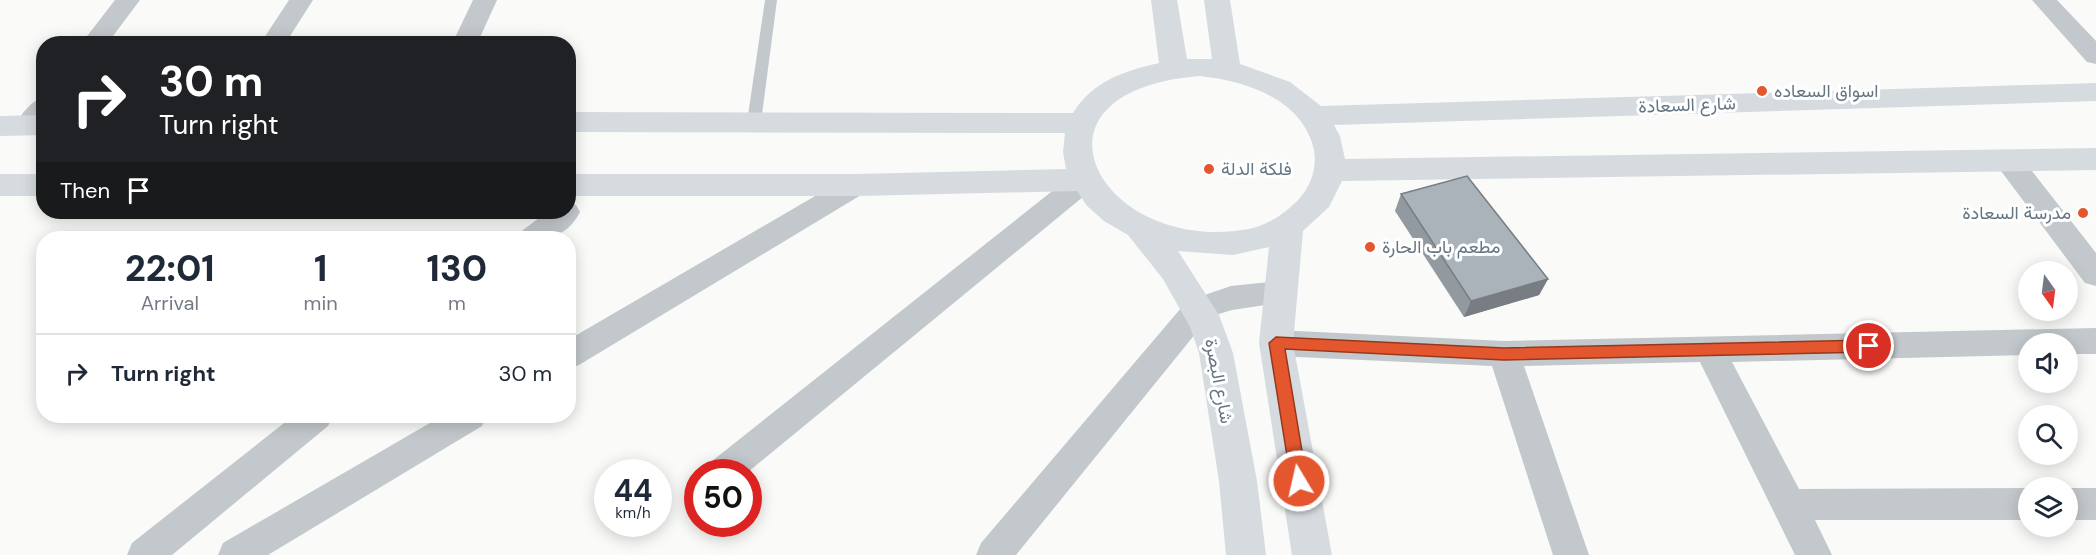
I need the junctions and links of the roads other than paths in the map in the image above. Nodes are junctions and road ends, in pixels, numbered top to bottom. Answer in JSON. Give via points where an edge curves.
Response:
{"nodes":[{"id":1,"x":128,"y":0,"type":"edge"},
{"id":2,"x":301,"y":0,"type":"edge"},
{"id":3,"x":485,"y":0,"type":"edge"},
{"id":4,"x":771,"y":0,"type":"edge"},
{"id":5,"x":1164,"y":0,"type":"edge"},
{"id":6,"x":1217,"y":0,"type":"edge"},
{"id":7,"x":2044,"y":0,"type":"edge"},
{"id":8,"x":99,"y":36,"type":"edge"},
{"id":9,"x":277,"y":36,"type":"edge"},
{"id":10,"x":468,"y":36,"type":"edge"},
{"id":11,"x":2096,"y":56,"type":"edge"},
{"id":12,"x":1173,"y":68,"type":"junction"},
{"id":13,"x":1227,"y":70,"type":"junction"},
{"id":14,"x":2096,"y":92,"type":"edge"},
{"id":15,"x":1314,"y":117,"type":"junction"},
{"id":16,"x":576,"y":122,"type":"edge"},
{"id":17,"x":754,"y":122,"type":"junction"},
{"id":18,"x":1081,"y":123,"type":"junction"},
{"id":19,"x":2096,"y":159,"type":"edge"},
{"id":20,"x":2008,"y":160,"type":"junction"},
{"id":21,"x":1332,"y":170,"type":"junction"},
{"id":22,"x":1085,"y":180,"type":"junction"},
{"id":23,"x":0,"y":185,"type":"edge"},
{"id":24,"x":36,"y":185,"type":"edge"},
{"id":25,"x":856,"y":185,"type":"junction"},
{"id":26,"x":583,"y":186,"type":"edge"},
{"id":27,"x":557,"y":219,"type":"edge"},
{"id":28,"x":1287,"y":227,"type":"junction"},
{"id":29,"x":1140,"y":228,"type":"junction"},
{"id":30,"x":542,"y":231,"type":"edge"},
{"id":31,"x":2096,"y":275,"type":"edge"},
{"id":32,"x":1280,"y":293,"type":"junction"},
{"id":33,"x":1198,"y":309,"type":"junction"},
{"id":34,"x":2096,"y":341,"type":"edge"},
{"id":35,"x":1276,"y":343,"type":"junction"},
{"id":36,"x":1710,"y":350,"type":"junction"},
{"id":37,"x":576,"y":351,"type":"edge"},
{"id":38,"x":1504,"y":354,"type":"junction"},
{"id":39,"x":307,"y":423,"type":"edge"},
{"id":40,"x":458,"y":423,"type":"edge"},
{"id":41,"x":740,"y":459,"type":"edge"},
{"id":42,"x":2018,"y":504,"type":"edge"},
{"id":43,"x":2078,"y":504,"type":"edge"},
{"id":44,"x":2096,"y":504,"type":"edge"},
{"id":45,"x":1790,"y":505,"type":"junction"},
{"id":46,"x":145,"y":555,"type":"edge"},
{"id":47,"x":236,"y":555,"type":"edge"},
{"id":48,"x":994,"y":555,"type":"edge"},
{"id":49,"x":1246,"y":555,"type":"edge"},
{"id":50,"x":1312,"y":555,"type":"edge"},
{"id":51,"x":1571,"y":555,"type":"edge"},
{"id":52,"x":1814,"y":555,"type":"edge"}],
"edges":[{"from":1,"to":8,"type":"street"},
{"from":2,"to":9,"type":"street"},
{"from":3,"to":10,"type":"street"},
{"from":4,"to":17,"type":"lane"},
{"from":5,"to":12,"type":"main road"},
{"from":6,"to":13,"type":"main road"},
{"from":7,"to":11,"type":"street"},
{"from":12,"to":13,"type":"main road"},
{"from":12,"to":18,"type":"main road","via":[[1143,74],[1116,86],[1095,103]]},
{"from":13,"to":15,"type":"main road","via":[[1261,80],[1291,95]]},
{"from":14,"to":15,"type":"main road","name":"شارع السعادة"},
{"from":15,"to":21,"type":"main road","via":[[1329,142]]},
{"from":16,"to":17,"type":"main road"},
{"from":17,"to":18,"type":"main road"},
{"from":18,"to":22,"type":"main road","via":[[1076,151]]},
{"from":19,"to":20,"type":"main road"},
{"from":20,"to":21,"type":"main road"},
{"from":20,"to":31,"type":"street"},
{"from":21,"to":28,"type":"main road","via":[[1325,192],[1310,211]]},
{"from":22,"to":25,"type":"main road"},
{"from":22,"to":29,"type":"main road","via":[[1107,207]]},
{"from":22,"to":41,"type":"street"},
{"from":23,"to":24,"type":"main road"},
{"from":25,"to":26,"type":"main road"},
{"from":25,"to":37,"type":"street"},
{"from":27,"to":30,"type":"street"},
{"from":28,"to":29,"type":"main road","via":[[1254,240],[1216,244],[1177,240]]},
{"from":28,"to":32,"type":"main road"},
{"from":29,"to":33,"type":"main road","name":"شارع البصرة","via":[[1175,270]]},
{"from":32,"to":33,"type":"street","via":[[1231,298]]},
{"from":32,"to":35,"type":"main road"},
{"from":33,"to":48,"type":"street"},
{"from":33,"to":49,"type":"main road","name":"شارع البصرة","via":[[1216,352]]},
{"from":34,"to":36,"type":"street"},
{"from":35,"to":38,"type":"street"},
{"from":35,"to":50,"type":"main road"},
{"from":36,"to":38,"type":"street"},
{"from":36,"to":45,"type":"street"},
{"from":38,"to":51,"type":"street"},
{"from":39,"to":46,"type":"street"},
{"from":40,"to":47,"type":"street"},
{"from":42,"to":45,"type":"street"},
{"from":43,"to":44,"type":"street"},
{"from":45,"to":52,"type":"street"}]}
